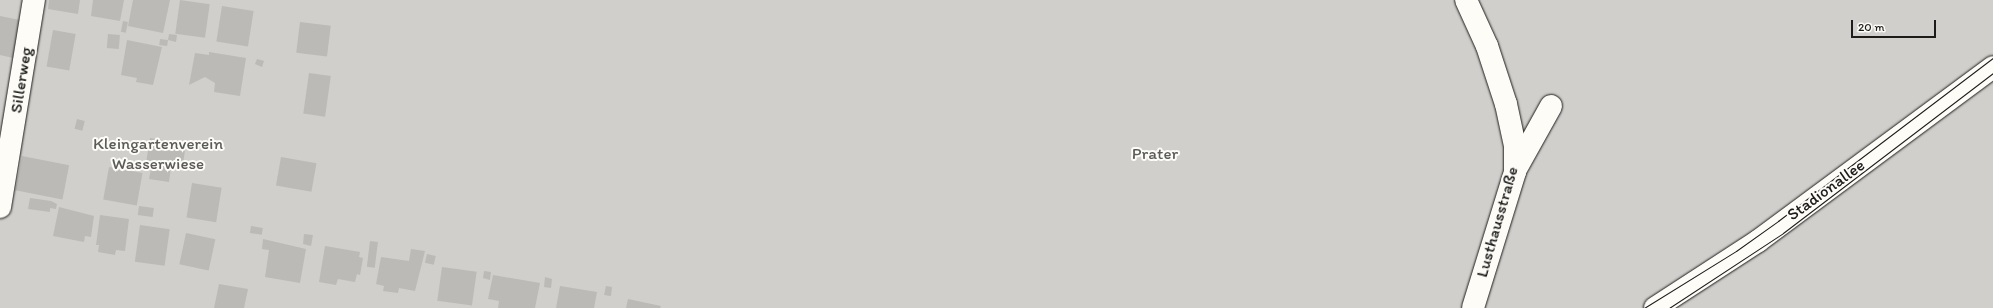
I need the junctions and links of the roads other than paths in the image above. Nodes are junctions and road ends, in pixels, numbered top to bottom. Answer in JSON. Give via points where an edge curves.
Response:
{"nodes":[{"id":1,"x":34,"y":0,"type":"edge"},
{"id":2,"x":1466,"y":0,"type":"edge"},
{"id":3,"x":1993,"y":67,"type":"edge"},
{"id":4,"x":1551,"y":106,"type":"dead end"},
{"id":5,"x":1515,"y":172,"type":"junction"},
{"id":6,"x":0,"y":207,"type":"edge"},
{"id":7,"x":1473,"y":308,"type":"edge"},
{"id":8,"x":1655,"y":308,"type":"edge"}],
"edges":[{"from":1,"to":6,"type":"street","name":"Sillerweg"},
{"from":2,"to":5,"type":"street","name":"Lusthausstraße","via":[[1487,46],[1506,104],[1515,146]]},
{"from":3,"to":8,"type":"street","name":"Stadionallee","via":[[1758,241]]},
{"from":4,"to":5,"type":"street"},
{"from":5,"to":7,"type":"street","name":"Lusthausstraße"}]}
